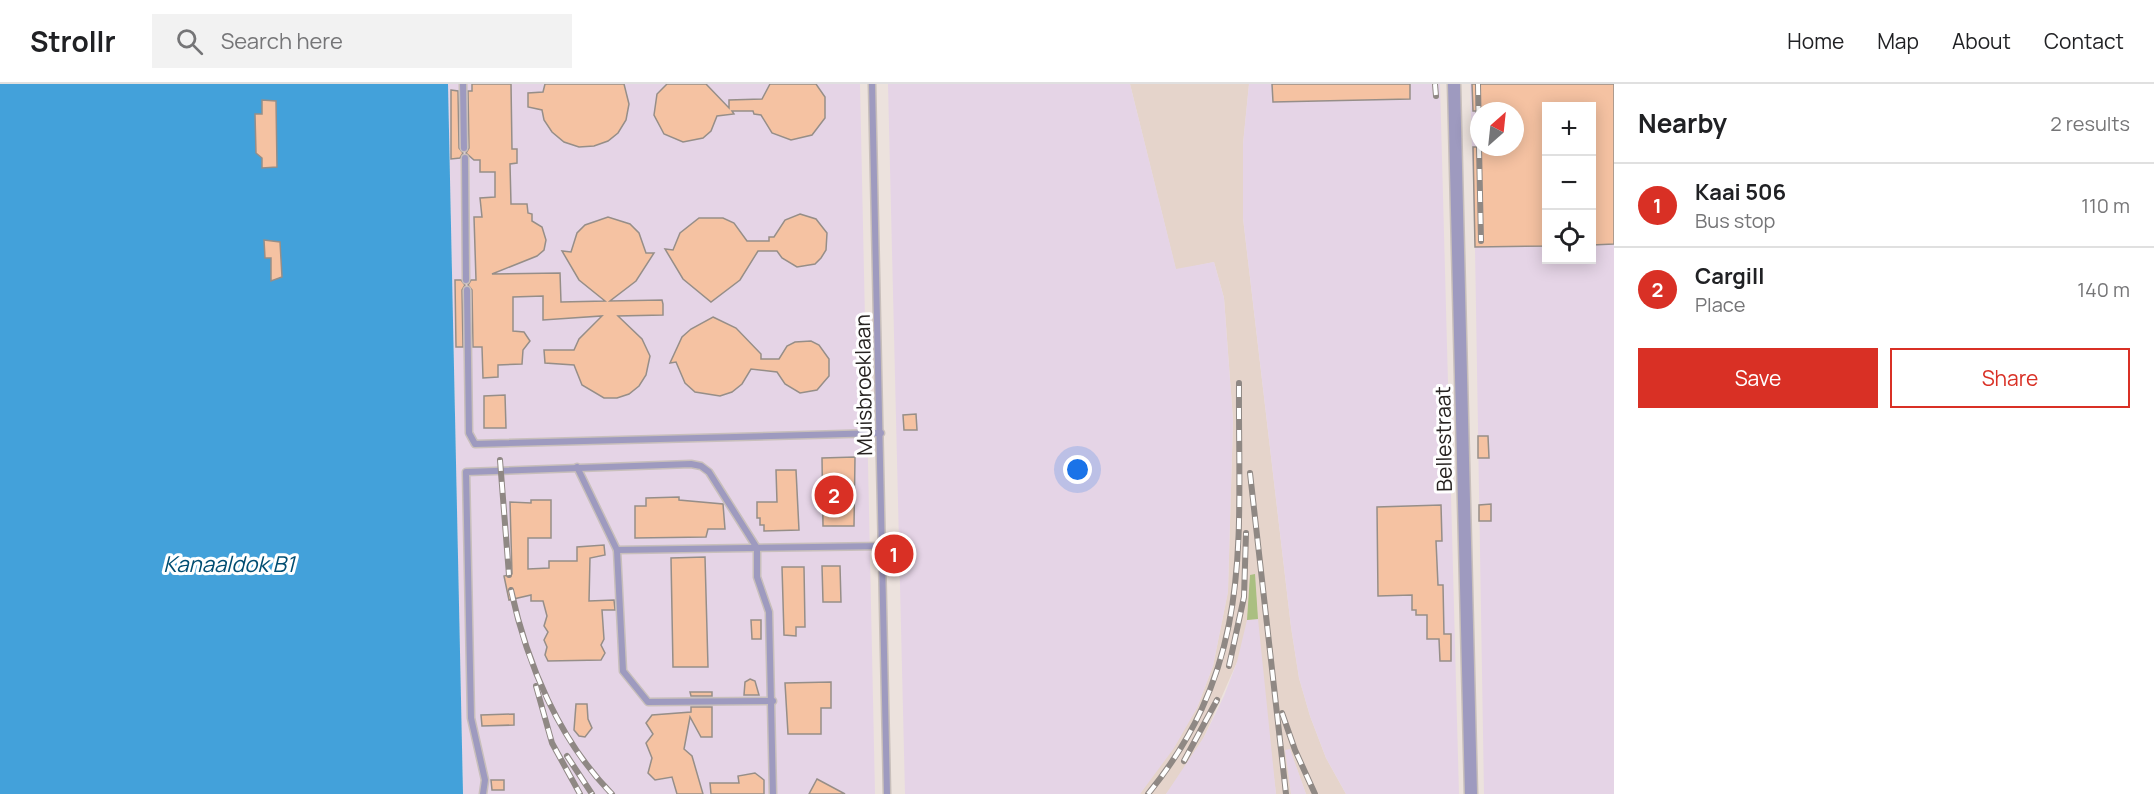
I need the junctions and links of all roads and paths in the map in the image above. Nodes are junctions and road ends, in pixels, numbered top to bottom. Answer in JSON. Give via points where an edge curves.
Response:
{"nodes":[{"id":1,"x":463,"y":84,"type":"edge"},
{"id":2,"x":872,"y":84,"type":"edge"},
{"id":3,"x":1454,"y":84,"type":"edge"},
{"id":4,"x":464,"y":148,"type":"dead end"},
{"id":5,"x":465,"y":158,"type":"dead end"},
{"id":6,"x":466,"y":280,"type":"dead end"},
{"id":7,"x":466,"y":290,"type":"dead end"},
{"id":8,"x":881,"y":433,"type":"junction"},
{"id":9,"x":577,"y":467,"type":"junction"},
{"id":10,"x":884,"y":546,"type":"junction"},
{"id":11,"x":757,"y":548,"type":"junction"},
{"id":12,"x":617,"y":550,"type":"junction"},
{"id":13,"x":773,"y":701,"type":"junction"},
{"id":14,"x":483,"y":794,"type":"edge"},
{"id":15,"x":773,"y":794,"type":"edge"},
{"id":16,"x":887,"y":794,"type":"edge"},
{"id":17,"x":1471,"y":794,"type":"edge"}],
"edges":[{"from":1,"to":4,"type":"lane"},
{"from":2,"to":8,"type":"lane","name":"Muisbroeklaan"},
{"from":3,"to":17,"type":"street","name":"Bellestraat"},
{"from":5,"to":6,"type":"lane"},
{"from":7,"to":8,"type":"lane","via":[[469,433],[475,444]]},
{"from":8,"to":10,"type":"lane","name":"Muisbroeklaan"},
{"from":9,"to":11,"type":"lane","via":[[701,466],[716,480]]},
{"from":9,"to":12,"type":"lane"},
{"from":9,"to":14,"type":"lane","via":[[466,472],[471,718],[485,780]]},
{"from":10,"to":11,"type":"lane"},
{"from":10,"to":16,"type":"lane","name":"Muisbroeklaan"},
{"from":11,"to":12,"type":"lane"},
{"from":11,"to":13,"type":"lane","via":[[757,577],[769,612]]},
{"from":12,"to":13,"type":"lane","via":[[623,671],[648,702]]},
{"from":13,"to":15,"type":"lane"}]}
